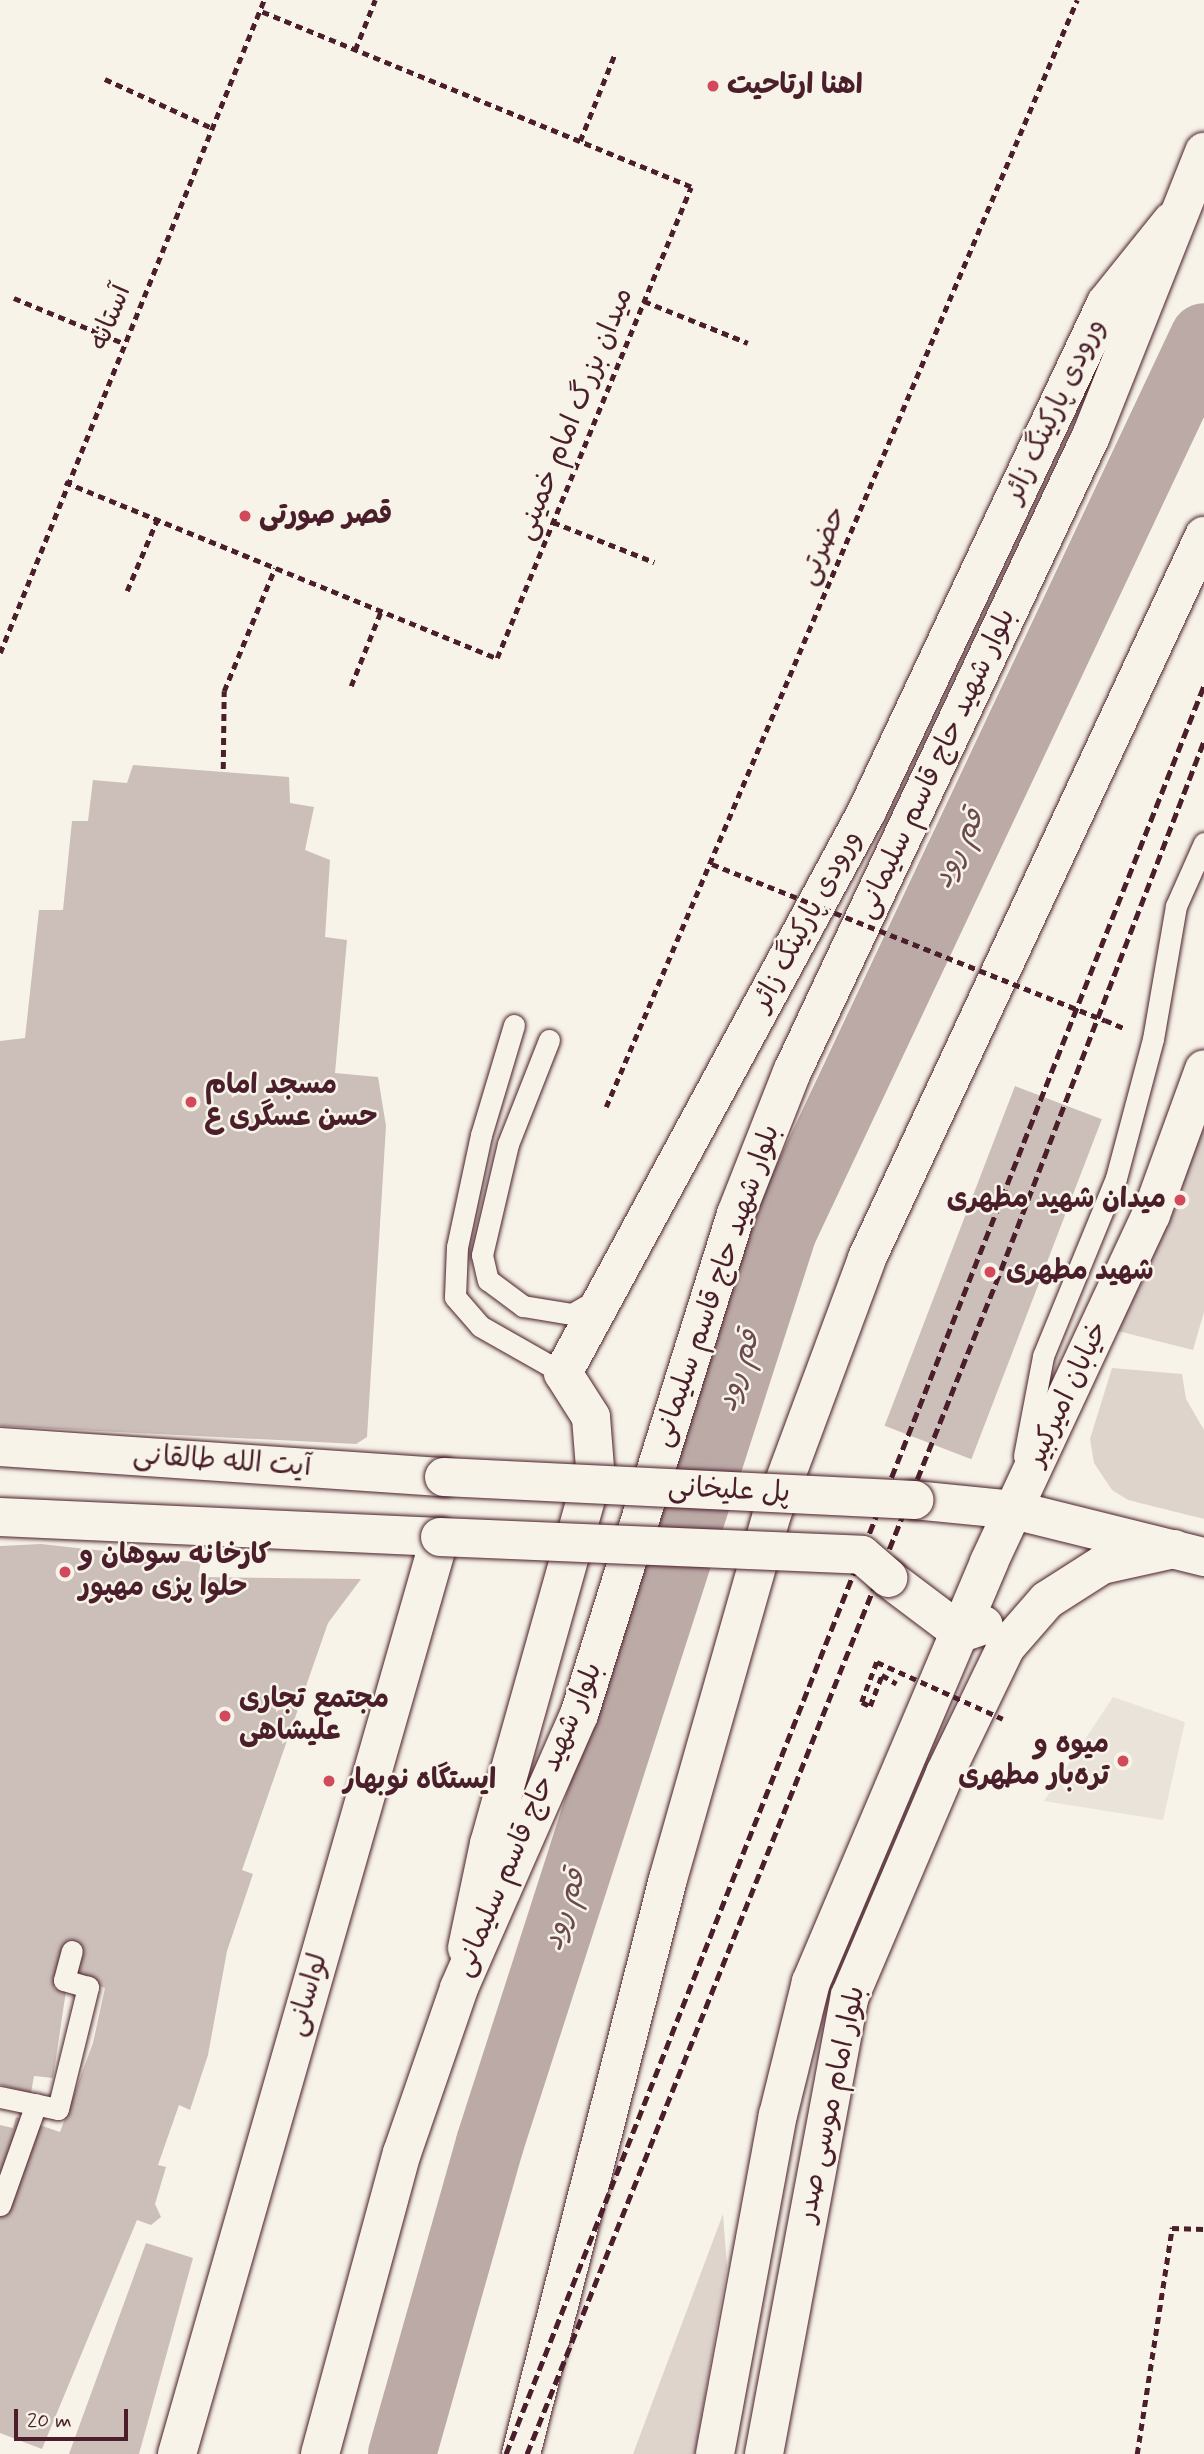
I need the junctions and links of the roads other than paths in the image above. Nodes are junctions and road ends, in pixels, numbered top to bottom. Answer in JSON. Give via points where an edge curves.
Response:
{"nodes":[{"id":1,"x":1204,"y":152,"type":"edge"},
{"id":2,"x":1182,"y":208,"type":"junction"},
{"id":3,"x":1204,"y":536,"type":"edge"},
{"id":4,"x":1204,"y":843,"type":"edge"},
{"id":5,"x":514,"y":1025,"type":"dead end"},
{"id":6,"x":549,"y":1040,"type":"dead end"},
{"id":7,"x":1204,"y":1069,"type":"edge"},
{"id":8,"x":488,"y":1280,"type":"junction"},
{"id":9,"x":598,"y":1299,"type":"junction"},
{"id":10,"x":464,"y":1310,"type":"junction"},
{"id":11,"x":563,"y":1373,"type":"junction"},
{"id":12,"x":0,"y":1447,"type":"edge"},
{"id":13,"x":444,"y":1477,"type":"joint"},
{"id":14,"x":1014,"y":1510,"type":"junction"},
{"id":15,"x":0,"y":1517,"type":"edge"},
{"id":16,"x":440,"y":1537,"type":"junction"},
{"id":17,"x":1189,"y":1553,"type":"edge"},
{"id":18,"x":989,"y":1562,"type":"joint"},
{"id":19,"x":961,"y":1633,"type":"junction"},
{"id":20,"x":1006,"y":1647,"type":"junction"},
{"id":21,"x":72,"y":1951,"type":"dead end"},
{"id":22,"x":459,"y":1988,"type":"junction"},
{"id":23,"x":0,"y":2097,"type":"edge"},
{"id":24,"x":36,"y":2104,"type":"junction"},
{"id":25,"x":0,"y":2205,"type":"edge"},
{"id":26,"x":177,"y":2454,"type":"edge"},
{"id":27,"x":320,"y":2454,"type":"edge"},
{"id":28,"x":521,"y":2454,"type":"edge"},
{"id":29,"x":716,"y":2454,"type":"edge"},
{"id":30,"x":764,"y":2454,"type":"edge"}],
"edges":[{"from":1,"to":2,"type":"main road","name":"بلوار شهید حاج قاسم سلیمانی"},
{"from":2,"to":9,"type":"main road","name":"ورودی پارکینگ زائر","via":[[1106,303],[867,811]]},
{"from":2,"to":22,"type":"main road","name":"بلوار شهید حاج قاسم سلیمانی","via":[[1091,436],[792,1072],[736,1214],[579,1715]]},
{"from":3,"to":28,"type":"main road","via":[[867,1258],[772,1514],[668,1879]]},
{"from":4,"to":14,"type":"lane","via":[[1177,906],[1153,1039],[1116,1178],[1043,1356]]},
{"from":5,"to":10,"type":"lane","via":[[481,1135],[457,1247],[455,1297]]},
{"from":6,"to":8,"type":"lane","via":[[508,1144],[482,1255]]},
{"from":7,"to":14,"type":"main road","name":"خیابان امیرکبیر","via":[[1151,1215]]},
{"from":8,"to":9,"type":"lane","via":[[504,1297],[540,1311],[572,1314]]},
{"from":8,"to":10,"type":"lane"},
{"from":9,"to":11,"type":"main road","name":"ورودی پارکینگ زائر"},
{"from":10,"to":11,"type":"lane","via":[[480,1326]]},
{"from":11,"to":22,"type":"main road","via":[[591,1417],[595,1468],[489,1844]]},
{"from":12,"to":13,"type":"main road","name":"آیت الله طالقانی"},
{"from":13,"to":14,"type":"main road","name":"پل علیخانی","bridge":true,"via":[[914,1500]]},
{"from":14,"to":17,"type":"main road","name":"پل علیخانی"},
{"from":14,"to":18,"type":"main road","name":"خیابان امیرکبیر"},
{"from":15,"to":16,"type":"main road"},
{"from":16,"to":19,"type":"main road","name":"پل علیخانی","bridge":true,"via":[[862,1555]]},
{"from":16,"to":26,"type":"main road","name":"لواسانی"},
{"from":17,"to":20,"type":"main road","name":"بلوار امام موسی صدر","via":[[1102,1565],[1047,1600]]},
{"from":18,"to":19,"type":"main road","name":"بلوار امام موسی صدر"},
{"from":19,"to":20,"type":"main road","via":[[989,1625]]},
{"from":19,"to":29,"type":"main road","name":"بلوار امام موسی صدر","via":[[811,1982],[778,2115]]},
{"from":20,"to":30,"type":"main road","name":"بلوار امام موسی صدر","via":[[850,1996]]},
{"from":21,"to":24,"type":"lane","via":[[64,1980],[89,1987],[58,2109]]},
{"from":22,"to":27,"type":"main road","name":"بلوار شهید حاج قاسم سلیمانی","via":[[402,2153]]},
{"from":23,"to":24,"type":"lane"},
{"from":24,"to":25,"type":"lane"}]}
